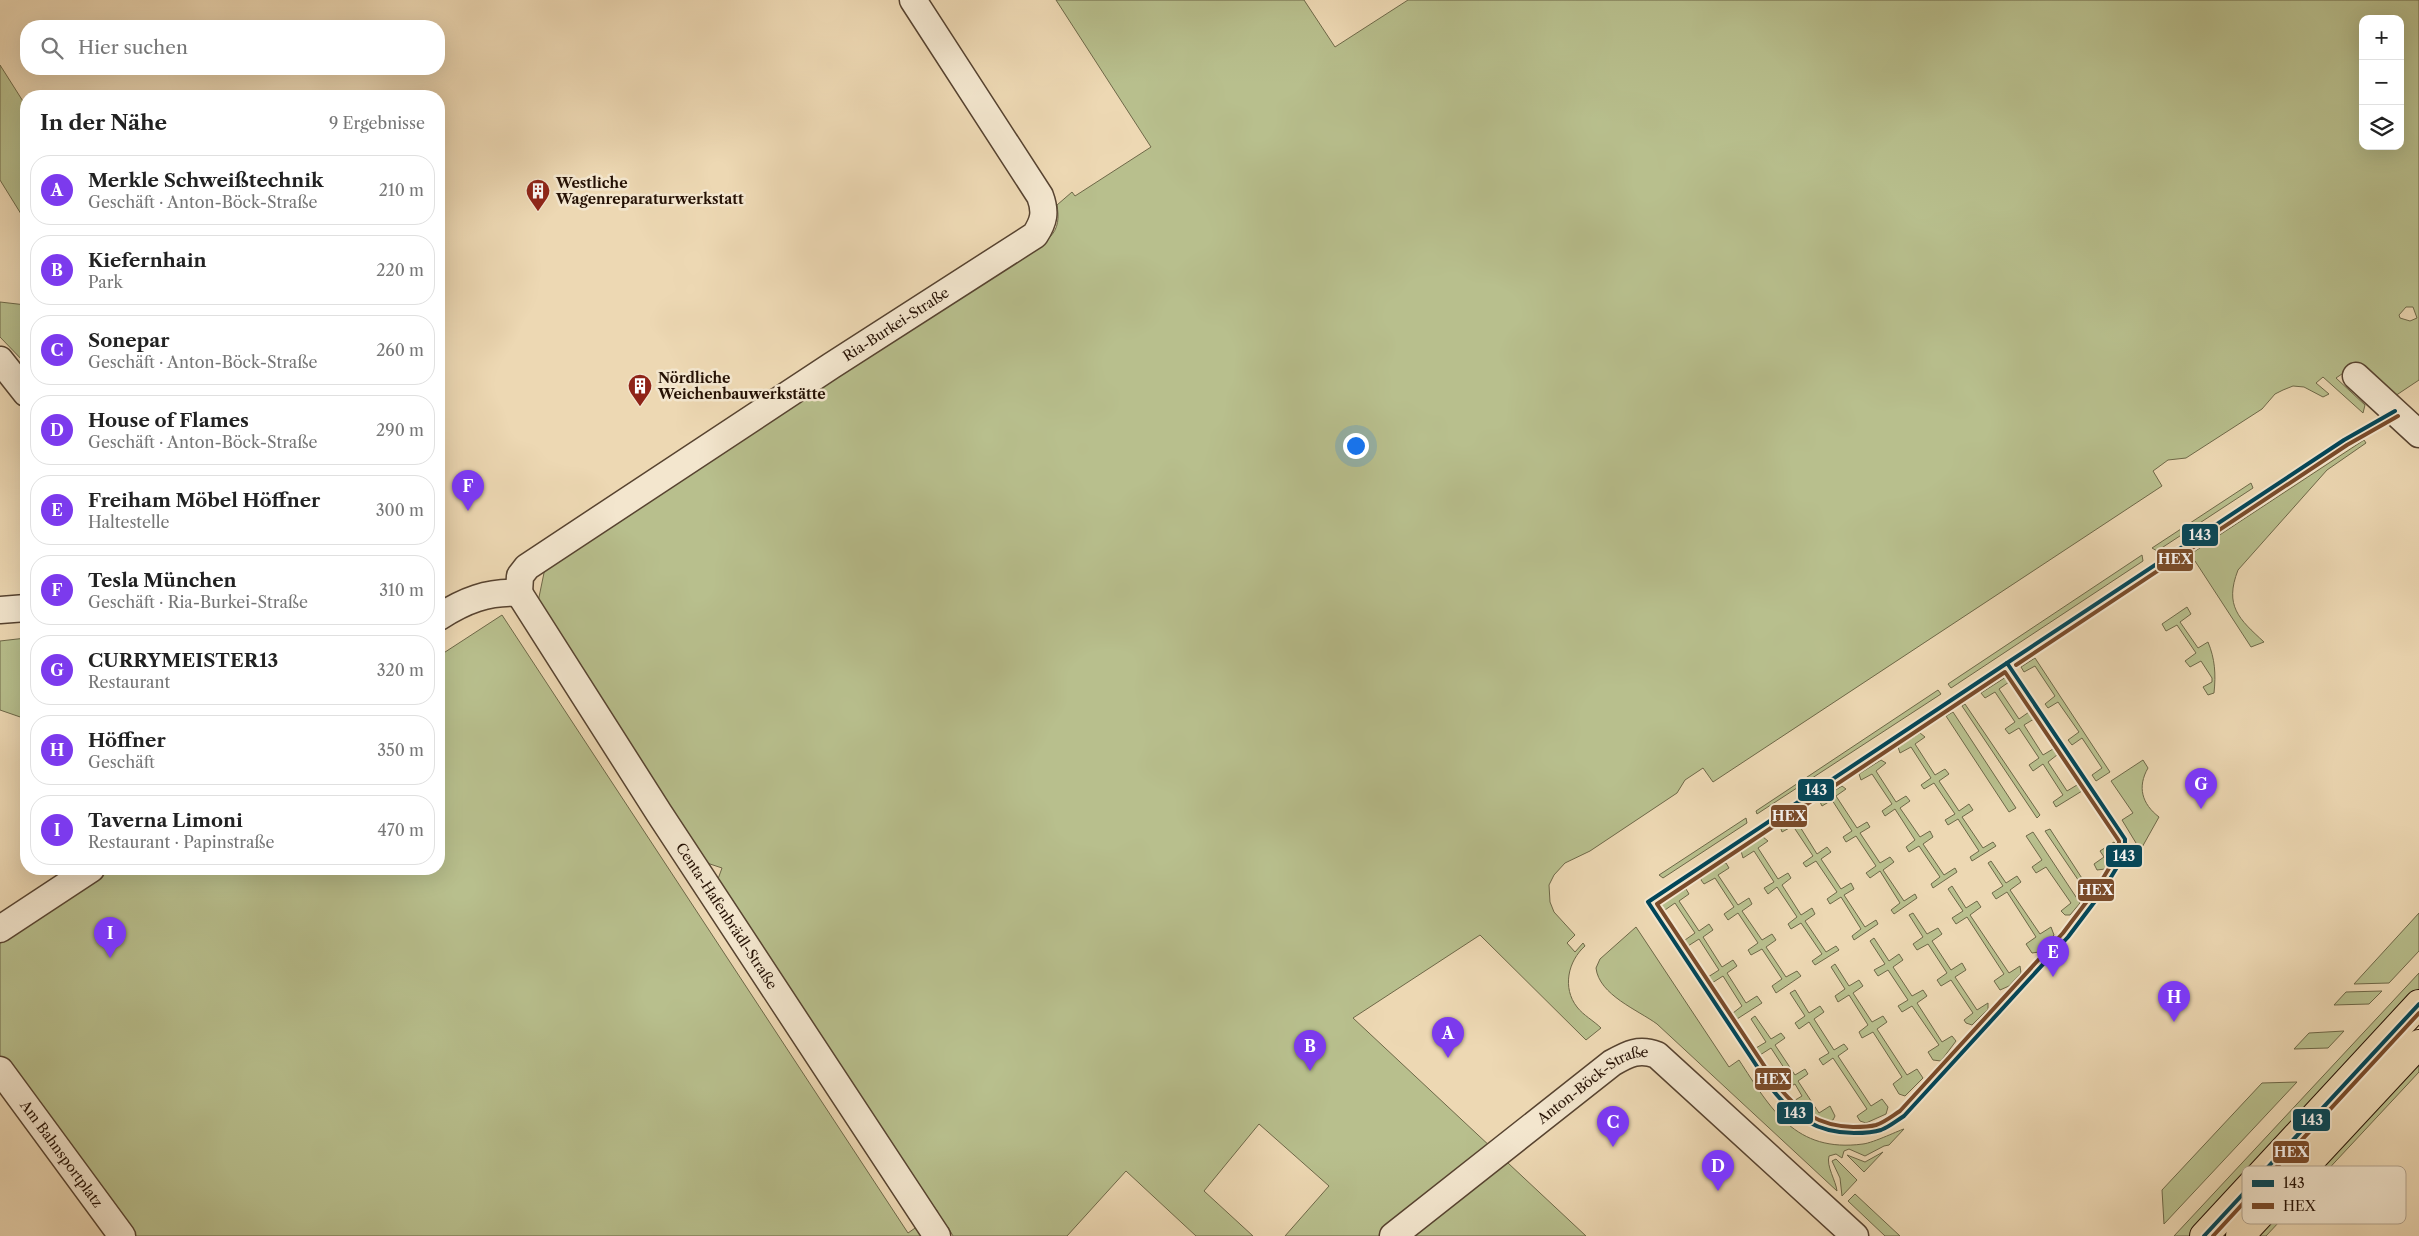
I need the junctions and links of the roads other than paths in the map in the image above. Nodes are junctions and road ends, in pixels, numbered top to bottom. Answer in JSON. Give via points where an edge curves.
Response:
{"nodes":[{"id":1,"x":913,"y":0,"type":"edge"},
{"id":2,"x":0,"y":360,"type":"edge"},
{"id":3,"x":2356,"y":376,"type":"dead end"},
{"id":4,"x":20,"y":385,"type":"edge"},
{"id":5,"x":2419,"y":434,"type":"edge"},
{"id":6,"x":519,"y":593,"type":"junction"},
{"id":7,"x":20,"y":608,"type":"edge"},
{"id":8,"x":0,"y":610,"type":"edge"},
{"id":9,"x":445,"y":613,"type":"edge"},
{"id":10,"x":82,"y":875,"type":"edge"},
{"id":11,"x":0,"y":929,"type":"edge"},
{"id":12,"x":2419,"y":1004,"type":"edge"},
{"id":13,"x":2419,"y":1044,"type":"edge"},
{"id":14,"x":0,"y":1070,"type":"edge"},
{"id":15,"x":2269,"y":1166,"type":"edge"},
{"id":16,"x":2305,"y":1166,"type":"edge"},
{"id":17,"x":2242,"y":1195,"type":"edge"},
{"id":18,"x":2251,"y":1224,"type":"edge"},
{"id":19,"x":933,"y":1230,"type":"edge"},
{"id":20,"x":122,"y":1236,"type":"edge"},
{"id":21,"x":1393,"y":1236,"type":"edge"},
{"id":22,"x":1855,"y":1236,"type":"edge"},
{"id":23,"x":2204,"y":1236,"type":"edge"},
{"id":24,"x":2240,"y":1236,"type":"edge"}],
"edges":[{"from":1,"to":6,"type":"street","name":"Ria-Burkei-Straße","via":[[1040,196],[1045,208],[1043,223],[1035,235],[528,567],[520,576]]},
{"from":2,"to":4,"type":"street"},
{"from":3,"to":5,"type":"street"},
{"from":6,"to":9,"type":"street","via":[[496,593],[461,602]]},
{"from":6,"to":19,"type":"street","name":"Centa-Hafenbrädl-Straße","via":[[659,813]]},
{"from":7,"to":8,"type":"street"},
{"from":10,"to":11,"type":"street"},
{"from":12,"to":15,"type":"main road"},
{"from":13,"to":16,"type":"main road"},
{"from":14,"to":20,"type":"street","name":"Am Bahnsportplatz"},
{"from":17,"to":23,"type":"main road"},
{"from":18,"to":24,"type":"main road"},
{"from":21,"to":22,"type":"street","name":"Anton-Böck-Straße","via":[[1612,1063],[1636,1051],[1646,1051],[1657,1055]]}]}
